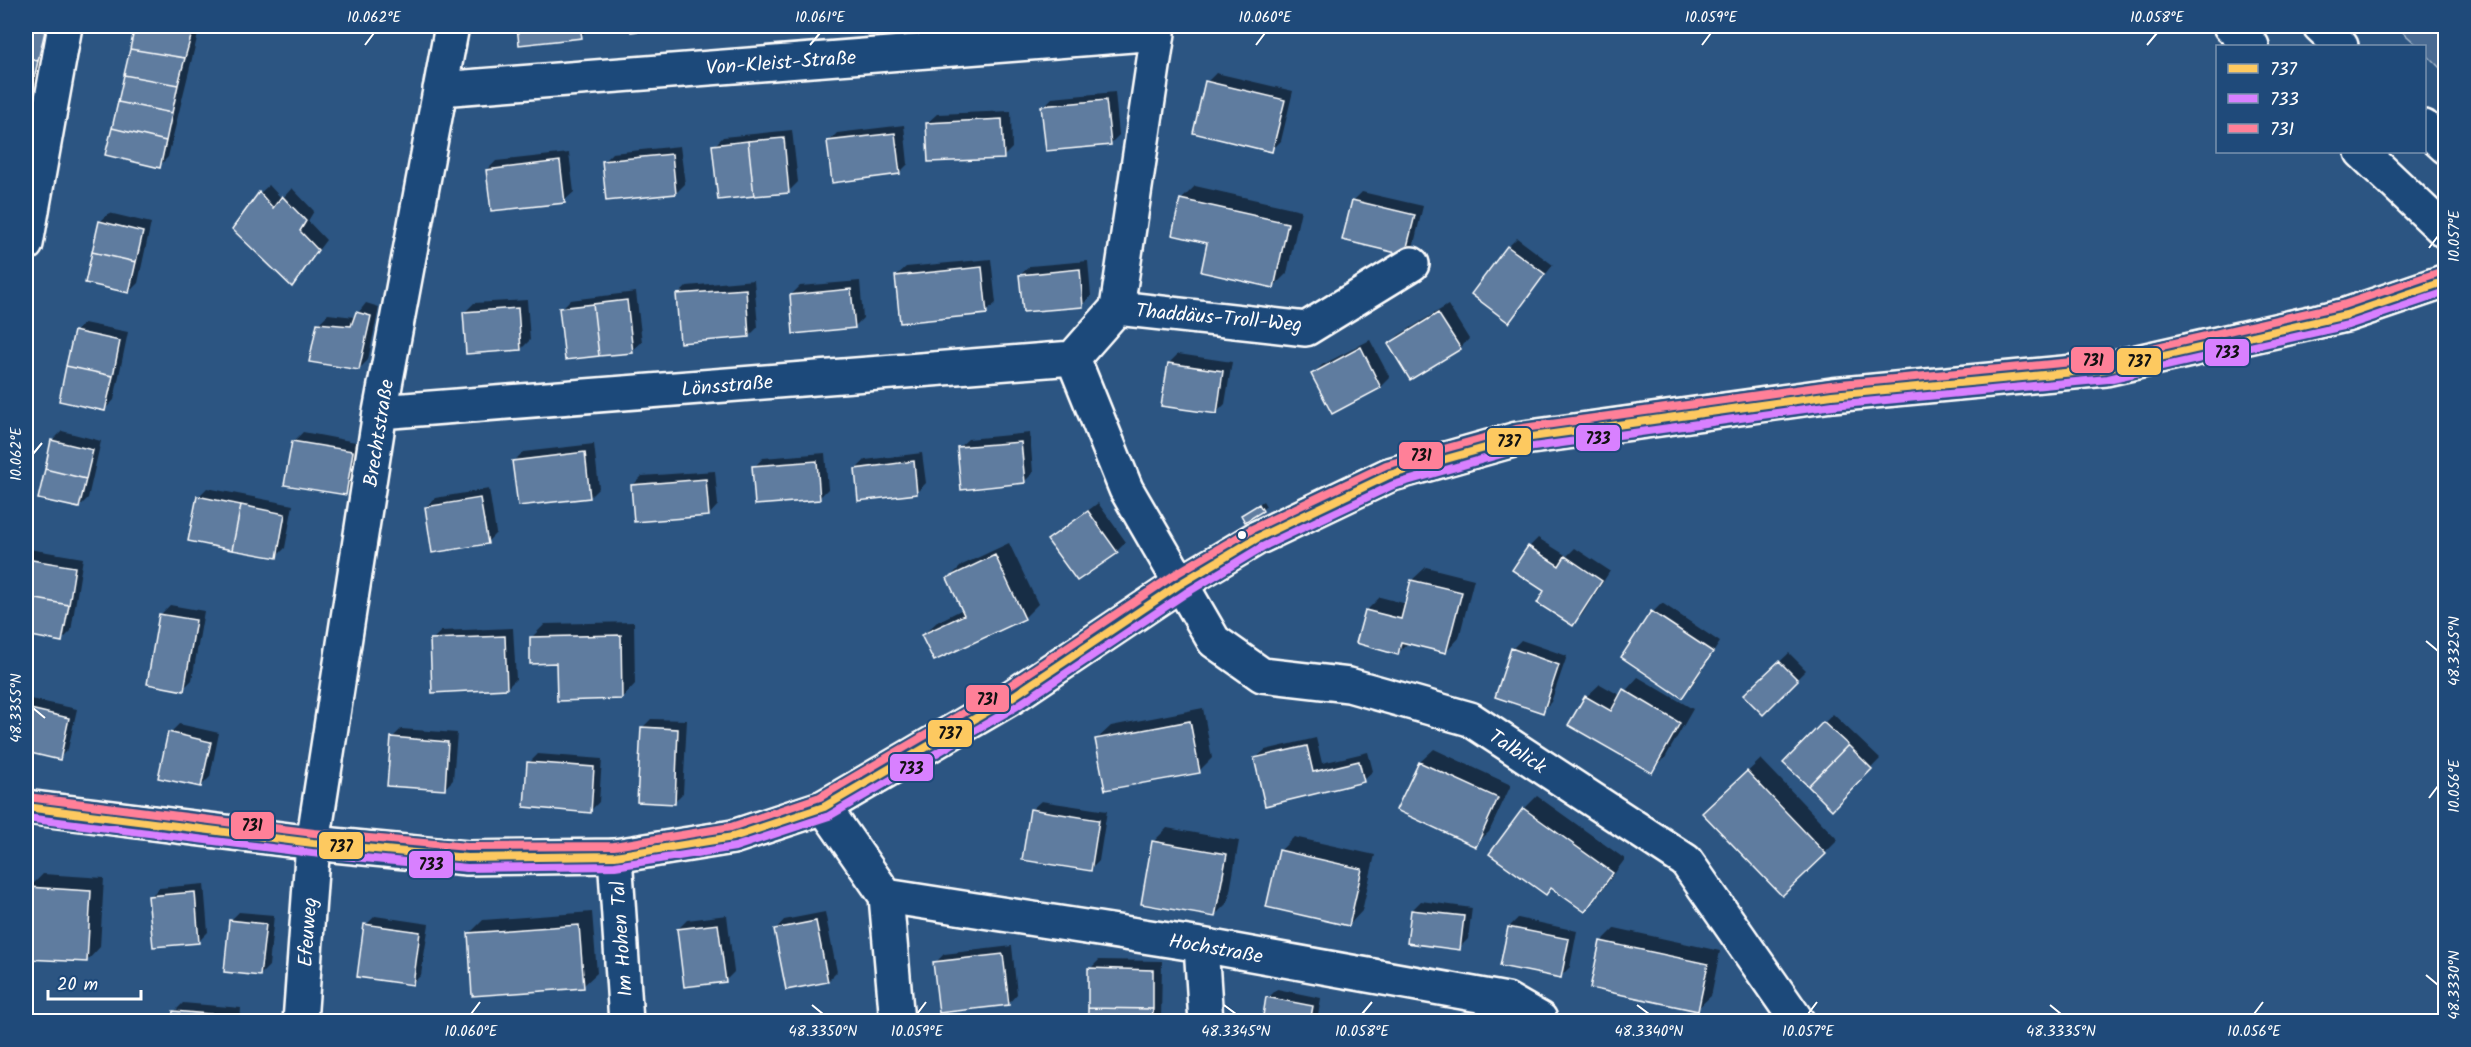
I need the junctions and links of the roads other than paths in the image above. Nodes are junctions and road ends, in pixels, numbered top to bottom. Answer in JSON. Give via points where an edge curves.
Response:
{"nodes":[{"id":1,"x":65,"y":26,"type":"edge"},
{"id":2,"x":452,"y":26,"type":"edge"},
{"id":3,"x":2230,"y":26,"type":"edge"},
{"id":4,"x":2320,"y":26,"type":"edge"},
{"id":5,"x":2251,"y":45,"type":"edge"},
{"id":6,"x":2340,"y":45,"type":"edge"},
{"id":7,"x":440,"y":89,"type":"junction"},
{"id":8,"x":2426,"y":129,"type":"edge"},
{"id":9,"x":2445,"y":147,"type":"edge"},
{"id":10,"x":2363,"y":153,"type":"edge"},
{"id":11,"x":2445,"y":232,"type":"edge"},
{"id":12,"x":26,"y":244,"type":"edge"},
{"id":13,"x":1412,"y":264,"type":"dead end"},
{"id":14,"x":2445,"y":281,"type":"edge"},
{"id":15,"x":1117,"y":308,"type":"junction"},
{"id":16,"x":1072,"y":358,"type":"junction"},
{"id":17,"x":380,"y":412,"type":"junction"},
{"id":18,"x":1180,"y":584,"type":"junction"},
{"id":19,"x":26,"y":807,"type":"edge"},
{"id":20,"x":824,"y":807,"type":"junction"},
{"id":21,"x":313,"y":843,"type":"junction"},
{"id":22,"x":615,"y":856,"type":"junction"},
{"id":23,"x":886,"y":896,"type":"junction"},
{"id":24,"x":1201,"y":945,"type":"junction"},
{"id":25,"x":1540,"y":1020,"type":"edge"},
{"id":26,"x":300,"y":1022,"type":"edge"},
{"id":27,"x":626,"y":1022,"type":"edge"},
{"id":28,"x":897,"y":1022,"type":"edge"},
{"id":29,"x":1206,"y":1022,"type":"edge"},
{"id":30,"x":1798,"y":1022,"type":"edge"}],
"edges":[{"from":1,"to":12,"type":"main road"},
{"from":2,"to":7,"type":"main road","name":"Brechtstraße"},
{"from":3,"to":5,"type":"main road"},
{"from":4,"to":6,"type":"main road"},
{"from":7,"to":15,"type":"main road","name":"Von-Kleist-Straße","via":[[1158,33]]},
{"from":7,"to":17,"type":"main road","name":"Brechtstraße"},
{"from":8,"to":9,"type":"main road"},
{"from":10,"to":11,"type":"main road"},
{"from":13,"to":15,"type":"main road","name":"Thaddäus-Troll-Weg","via":[[1306,329]]},
{"from":14,"to":18,"type":"main road","via":[[2346,315],[2106,369],[1832,395],[1517,439],[1389,475],[1268,532]]},
{"from":15,"to":16,"type":"main road"},
{"from":16,"to":17,"type":"main road","name":"Lönsstraße"},
{"from":16,"to":18,"type":"main road","name":"Talblick","via":[[1126,489]]},
{"from":17,"to":21,"type":"main road","name":"Brechtstraße"},
{"from":18,"to":20,"type":"main road","via":[[1012,696]]},
{"from":18,"to":30,"type":"main road","name":"Talblick","via":[[1214,641],[1262,675],[1348,685],[1470,719],[1686,861]]},
{"from":19,"to":21,"type":"main road"},
{"from":20,"to":22,"type":"main road","via":[[733,837]]},
{"from":20,"to":23,"type":"main road"},
{"from":21,"to":22,"type":"main road","via":[[467,858]]},
{"from":21,"to":26,"type":"main road","name":"Efeuweg"},
{"from":22,"to":27,"type":"main road","name":"Im Hohen Tal"},
{"from":23,"to":24,"type":"main road","name":"Hochstraße"},
{"from":23,"to":28,"type":"main road"},
{"from":24,"to":25,"type":"main road","name":"Hochstraße","via":[[1507,1000]]},
{"from":24,"to":29,"type":"main road"}]}
